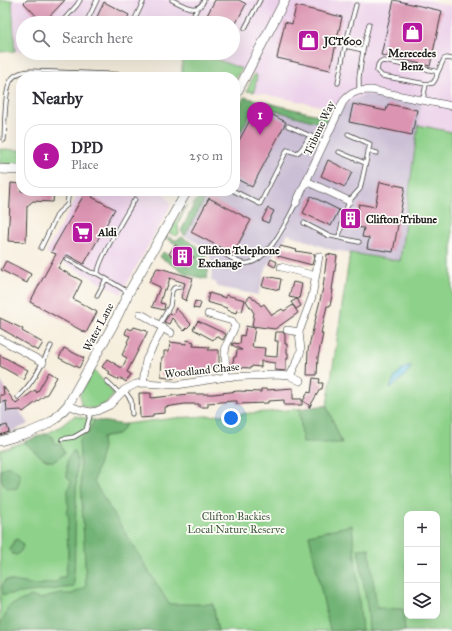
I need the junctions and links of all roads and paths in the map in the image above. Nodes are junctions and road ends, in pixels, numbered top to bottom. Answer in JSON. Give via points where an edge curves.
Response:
{"nodes":[{"id":1,"x":80,"y":0,"type":"edge"},
{"id":2,"x":97,"y":0,"type":"edge"},
{"id":3,"x":144,"y":0,"type":"edge"},
{"id":4,"x":172,"y":0,"type":"edge"},
{"id":5,"x":204,"y":0,"type":"edge"},
{"id":6,"x":260,"y":0,"type":"edge"},
{"id":7,"x":285,"y":0,"type":"edge"},
{"id":8,"x":356,"y":5,"type":"dead end"},
{"id":9,"x":197,"y":9,"type":"junction"},
{"id":10,"x":67,"y":16,"type":"edge"},
{"id":11,"x":89,"y":16,"type":"edge"},
{"id":12,"x":136,"y":16,"type":"edge"},
{"id":13,"x":194,"y":16,"type":"edge"},
{"id":14,"x":369,"y":24,"type":"dead end"},
{"id":15,"x":244,"y":28,"type":"dead end"},
{"id":16,"x":345,"y":46,"type":"junction"},
{"id":17,"x":363,"y":50,"type":"junction"},
{"id":18,"x":452,"y":59,"type":"edge"},
{"id":19,"x":22,"y":72,"type":"edge"},
{"id":20,"x":54,"y":72,"type":"edge"},
{"id":21,"x":437,"y":74,"type":"junction"},
{"id":22,"x":16,"y":76,"type":"edge"},
{"id":23,"x":240,"y":84,"type":"edge"},
{"id":24,"x":338,"y":84,"type":"dead end"},
{"id":25,"x":426,"y":84,"type":"junction"},
{"id":26,"x":359,"y":90,"type":"junction"},
{"id":27,"x":423,"y":100,"type":"junction"},
{"id":28,"x":452,"y":106,"type":"edge"},
{"id":29,"x":288,"y":126,"type":"dead end"},
{"id":30,"x":348,"y":134,"type":"dead end"},
{"id":31,"x":310,"y":135,"type":"junction"},
{"id":32,"x":4,"y":140,"type":"dead end"},
{"id":33,"x":324,"y":142,"type":"junction"},
{"id":34,"x":368,"y":151,"type":"junction"},
{"id":35,"x":339,"y":152,"type":"dead end"},
{"id":36,"x":377,"y":153,"type":"dead end"},
{"id":37,"x":365,"y":164,"type":"junction"},
{"id":38,"x":0,"y":169,"type":"edge"},
{"id":39,"x":16,"y":170,"type":"edge"},
{"id":40,"x":306,"y":181,"type":"junction"},
{"id":41,"x":240,"y":194,"type":"edge"},
{"id":42,"x":68,"y":196,"type":"edge"},
{"id":43,"x":184,"y":196,"type":"edge"},
{"id":44,"x":135,"y":199,"type":"dead end"},
{"id":45,"x":349,"y":201,"type":"junction"},
{"id":46,"x":296,"y":202,"type":"joint"},
{"id":47,"x":304,"y":223,"type":"dead end"},
{"id":48,"x":339,"y":237,"type":"junction"},
{"id":49,"x":359,"y":242,"type":"dead end"},
{"id":50,"x":41,"y":248,"type":"dead end"},
{"id":51,"x":220,"y":252,"type":"dead end"},
{"id":52,"x":319,"y":256,"type":"dead end"},
{"id":53,"x":67,"y":259,"type":"dead end"},
{"id":54,"x":281,"y":267,"type":"dead end"},
{"id":55,"x":98,"y":274,"type":"junction"},
{"id":56,"x":316,"y":276,"type":"junction"},
{"id":57,"x":106,"y":279,"type":"junction"},
{"id":58,"x":180,"y":287,"type":"dead end"},
{"id":59,"x":129,"y":292,"type":"junction"},
{"id":60,"x":97,"y":296,"type":"dead end"},
{"id":61,"x":140,"y":314,"type":"dead end"},
{"id":62,"x":208,"y":314,"type":"dead end"},
{"id":63,"x":160,"y":327,"type":"junction"},
{"id":64,"x":287,"y":330,"type":"dead end"},
{"id":65,"x":299,"y":332,"type":"junction"},
{"id":66,"x":171,"y":333,"type":"dead end"},
{"id":67,"x":0,"y":339,"type":"edge"},
{"id":68,"x":52,"y":346,"type":"dead end"},
{"id":69,"x":43,"y":362,"type":"junction"},
{"id":70,"x":290,"y":376,"type":"junction"},
{"id":71,"x":226,"y":377,"type":"junction"},
{"id":72,"x":107,"y":381,"type":"dead end"},
{"id":73,"x":300,"y":381,"type":"dead end"},
{"id":74,"x":143,"y":383,"type":"junction"},
{"id":75,"x":122,"y":392,"type":"junction"},
{"id":76,"x":18,"y":397,"type":"dead end"},
{"id":77,"x":68,"y":405,"type":"junction"},
{"id":78,"x":91,"y":412,"type":"junction"},
{"id":79,"x":132,"y":414,"type":"dead end"},
{"id":80,"x":62,"y":439,"type":"dead end"},
{"id":81,"x":0,"y":441,"type":"edge"}],
"edges":[{"from":1,"to":10,"type":"lane"},
{"from":2,"to":11,"type":"lane"},
{"from":3,"to":12,"type":"lane"},
{"from":4,"to":9,"type":"lane"},
{"from":5,"to":9,"type":"lane","via":[[202,6]]},
{"from":6,"to":15,"type":"lane"},
{"from":7,"to":23,"type":"street"},
{"from":8,"to":16,"type":"lane"},
{"from":9,"to":13,"type":"lane"},
{"from":14,"to":17,"type":"lane"},
{"from":16,"to":17,"type":"lane"},
{"from":16,"to":24,"type":"lane"},
{"from":17,"to":26,"type":"lane"},
{"from":18,"to":21,"type":"lane","via":[[444,60]]},
{"from":19,"to":20,"type":"lane"},
{"from":21,"to":25,"type":"lane","via":[[433,82]]},
{"from":21,"to":25,"type":"lane","via":[[432,70],[384,61],[378,64],[377,71],[382,76]]},
{"from":22,"to":32,"type":"lane","via":[[11,80],[8,90]]},
{"from":25,"to":27,"type":"lane"},
{"from":26,"to":27,"type":"street"},
{"from":26,"to":33,"type":"street","name":"Tribune Way","via":[[343,102]]},
{"from":27,"to":28,"type":"street"},
{"from":29,"to":31,"type":"lane"},
{"from":30,"to":34,"type":"lane","via":[[370,144]]},
{"from":31,"to":33,"type":"lane"},
{"from":31,"to":41,"type":"lane","via":[[300,152],[287,150],[260,204]]},
{"from":33,"to":40,"type":"street","name":"Tribune Way"},
{"from":34,"to":36,"type":"lane"},
{"from":34,"to":37,"type":"lane"},
{"from":35,"to":37,"type":"lane"},
{"from":37,"to":45,"type":"lane","via":[[360,189]]},
{"from":38,"to":39,"type":"street"},
{"from":40,"to":45,"type":"street"},
{"from":40,"to":46,"type":"street","name":"Tribune Way"},
{"from":42,"to":50,"type":"lane","via":[[67,205],[58,213]]},
{"from":43,"to":59,"type":"street","name":"Water Lane"},
{"from":44,"to":55,"type":"lane","via":[[102,259]]},
{"from":45,"to":48,"type":"lane"},
{"from":46,"to":51,"type":"lane","via":[[275,240],[262,256],[252,263],[242,263]]},
{"from":47,"to":48,"type":"lane","via":[[327,235]]},
{"from":48,"to":49,"type":"lane"},
{"from":52,"to":56,"type":"street"},
{"from":53,"to":55,"type":"lane"},
{"from":54,"to":56,"type":"street"},
{"from":55,"to":57,"type":"lane"},
{"from":56,"to":65,"type":"street","via":[[312,297]]},
{"from":57,"to":59,"type":"lane"},
{"from":57,"to":60,"type":"lane"},
{"from":58,"to":63,"type":"lane","via":[[172,291],[170,306]]},
{"from":59,"to":77,"type":"street","name":"Water Lane"},
{"from":61,"to":63,"type":"street"},
{"from":62,"to":71,"type":"street","via":[[232,321],[235,326],[226,346]]},
{"from":63,"to":66,"type":"street"},
{"from":63,"to":74,"type":"street","via":[[146,360]]},
{"from":64,"to":65,"type":"street"},
{"from":65,"to":70,"type":"street","via":[[301,350]]},
{"from":67,"to":69,"type":"street"},
{"from":68,"to":69,"type":"lane"},
{"from":69,"to":76,"type":"lane","via":[[31,383]]},
{"from":70,"to":71,"type":"street","name":"Woodland Chase"},
{"from":70,"to":73,"type":"street","name":"Woodland Chase"},
{"from":71,"to":74,"type":"street","name":"Woodland Chase","via":[[177,386]]},
{"from":72,"to":75,"type":"lane"},
{"from":74,"to":75,"type":"street","name":"Woodland Chase"},
{"from":75,"to":78,"type":"street","name":"Woodland Chase","via":[[110,405]]},
{"from":75,"to":79,"type":"lane","via":[[131,400]]},
{"from":77,"to":78,"type":"street"},
{"from":77,"to":81,"type":"street","name":"Water Lane","via":[[54,420],[42,427]]},
{"from":78,"to":80,"type":"lane","via":[[86,430],[74,437]]}]}
